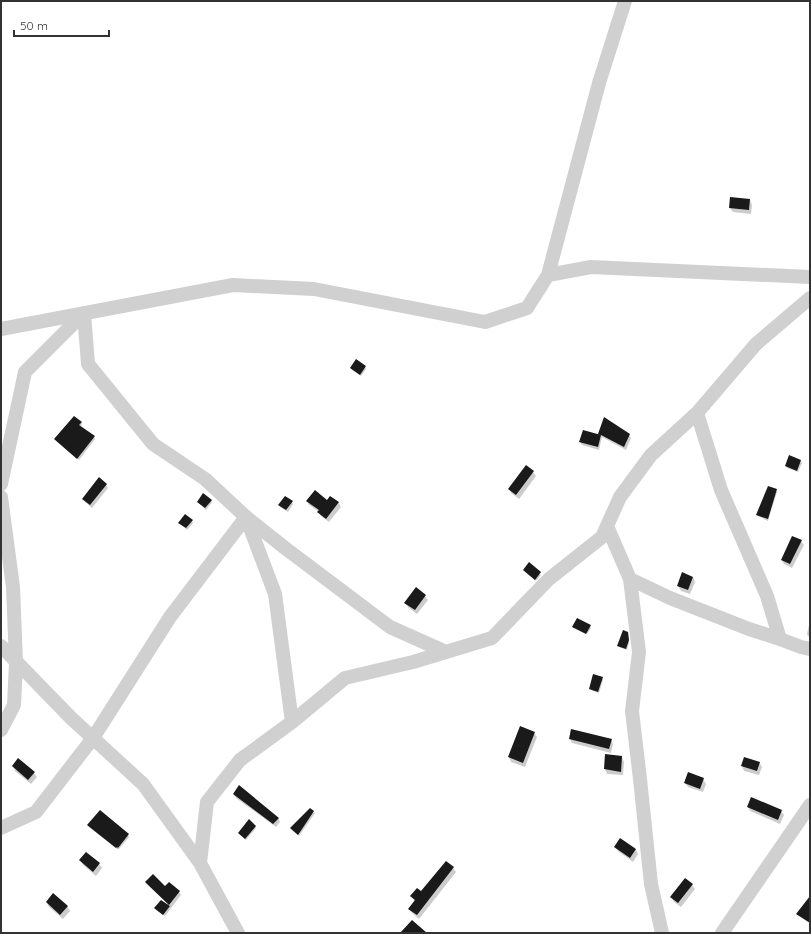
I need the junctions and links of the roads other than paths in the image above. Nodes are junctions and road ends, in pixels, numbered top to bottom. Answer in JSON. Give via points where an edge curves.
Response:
{"nodes":[{"id":1,"x":625,"y":1,"type":"edge"},
{"id":2,"x":548,"y":275,"type":"junction"},
{"id":3,"x":810,"y":277,"type":"edge"},
{"id":4,"x":810,"y":298,"type":"edge"},
{"id":5,"x":84,"y":313,"type":"junction"},
{"id":6,"x":1,"y":329,"type":"edge"},
{"id":7,"x":697,"y":413,"type":"junction"},
{"id":8,"x":1,"y":484,"type":"edge"},
{"id":9,"x":1,"y":497,"type":"edge"},
{"id":10,"x":246,"y":517,"type":"junction"},
{"id":11,"x":607,"y":526,"type":"junction"},
{"id":12,"x":630,"y":579,"type":"junction"},
{"id":13,"x":780,"y":639,"type":"junction"},
{"id":14,"x":1,"y":646,"type":"edge"},
{"id":15,"x":810,"y":649,"type":"edge"},
{"id":16,"x":446,"y":652,"type":"junction"},
{"id":17,"x":16,"y":662,"type":"junction"},
{"id":18,"x":292,"y":722,"type":"junction"},
{"id":19,"x":1,"y":730,"type":"edge"},
{"id":20,"x":93,"y":738,"type":"junction"},
{"id":21,"x":810,"y":805,"type":"edge"},
{"id":22,"x":1,"y":828,"type":"edge"},
{"id":23,"x":200,"y":863,"type":"junction"},
{"id":24,"x":238,"y":933,"type":"edge"},
{"id":25,"x":662,"y":933,"type":"edge"},
{"id":26,"x":722,"y":933,"type":"edge"}],
"edges":[{"from":1,"to":2,"type":"street","via":[[599,83]]},
{"from":2,"to":3,"type":"street","via":[[591,267]]},
{"from":2,"to":5,"type":"street","via":[[527,308],[485,322],[314,289],[233,285]]},
{"from":4,"to":7,"type":"street","via":[[756,344]]},
{"from":5,"to":6,"type":"street"},
{"from":5,"to":8,"type":"street","via":[[25,372]]},
{"from":5,"to":10,"type":"street","via":[[88,364],[153,444],[205,479]]},
{"from":7,"to":11,"type":"street","via":[[651,455],[620,497]]},
{"from":7,"to":13,"type":"street","via":[[721,490],[767,596]]},
{"from":9,"to":17,"type":"street","via":[[13,587]]},
{"from":10,"to":16,"type":"street","via":[[390,627]]},
{"from":10,"to":18,"type":"street","via":[[275,594]]},
{"from":10,"to":20,"type":"street","via":[[170,617]]},
{"from":11,"to":12,"type":"street"},
{"from":11,"to":16,"type":"street","via":[[602,537],[549,578],[492,638]]},
{"from":12,"to":13,"type":"street","via":[[749,630]]},
{"from":12,"to":25,"type":"street","via":[[639,652],[632,711],[651,884]]},
{"from":13,"to":15,"type":"street"},
{"from":14,"to":17,"type":"street"},
{"from":16,"to":18,"type":"street","via":[[345,678]]},
{"from":17,"to":19,"type":"street","via":[[14,705]]},
{"from":17,"to":20,"type":"street"},
{"from":18,"to":23,"type":"street","via":[[240,760],[207,802]]},
{"from":20,"to":22,"type":"street","via":[[36,812]]},
{"from":20,"to":23,"type":"street","via":[[143,784]]},
{"from":21,"to":26,"type":"street"},
{"from":23,"to":24,"type":"street"}]}
